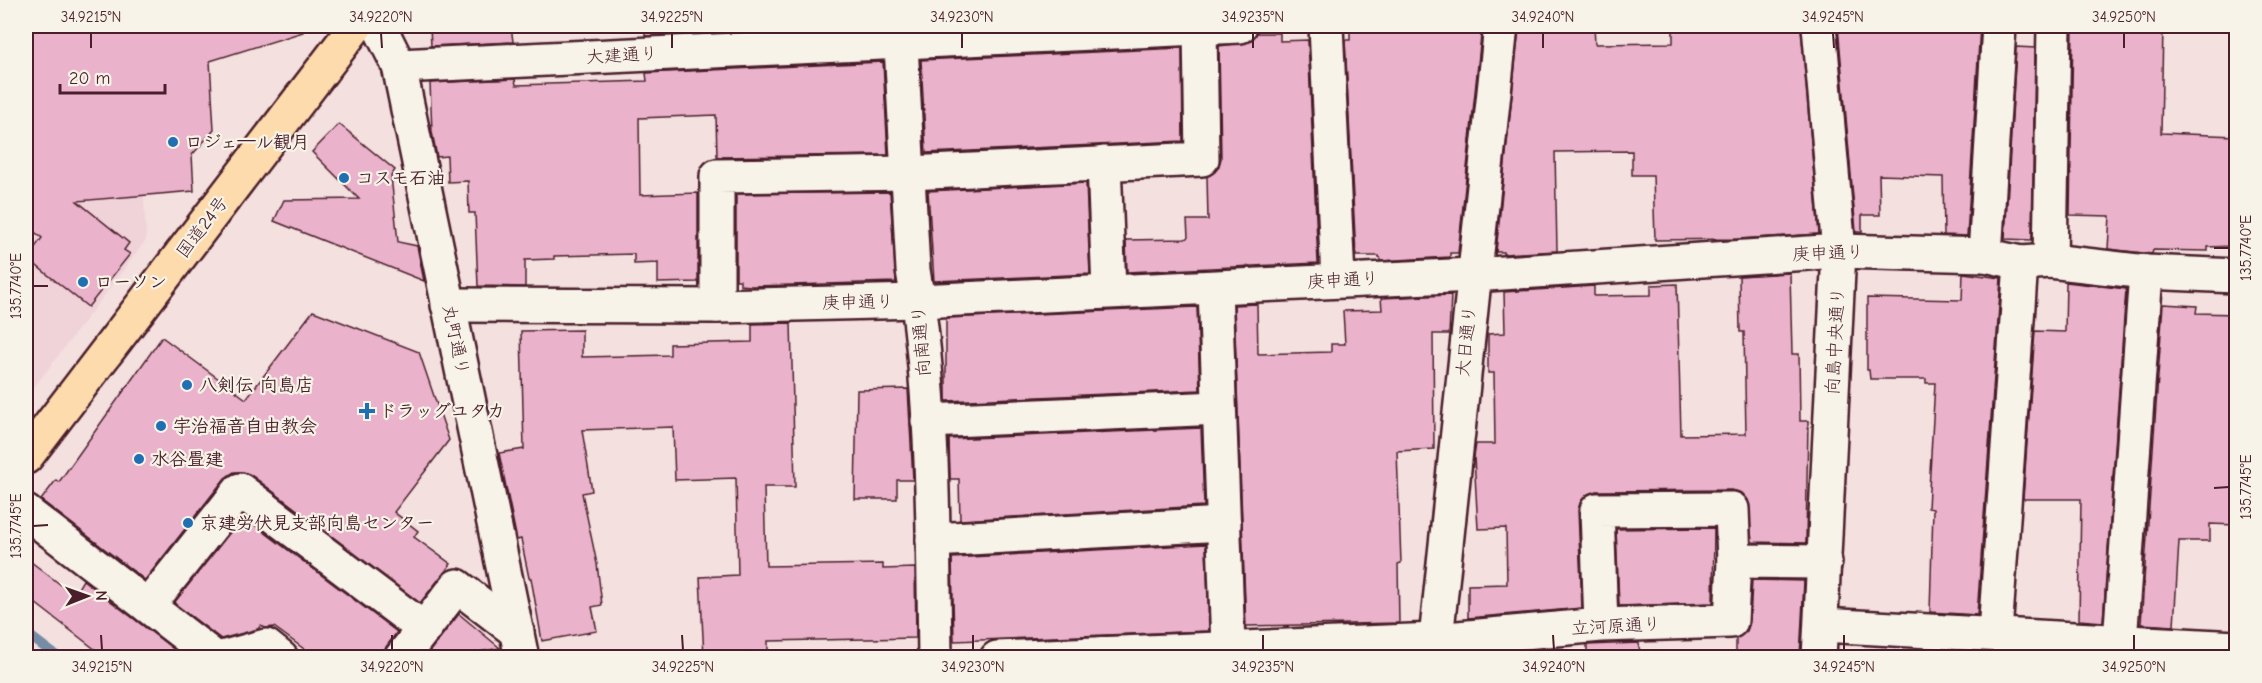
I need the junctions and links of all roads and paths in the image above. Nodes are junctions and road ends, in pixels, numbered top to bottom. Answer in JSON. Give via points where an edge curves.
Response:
{"nodes":[{"id":1,"x":379,"y":26,"type":"edge"},
{"id":2,"x":1240,"y":26,"type":"edge"},
{"id":3,"x":1326,"y":26,"type":"edge"},
{"id":4,"x":1501,"y":26,"type":"edge"},
{"id":5,"x":1819,"y":26,"type":"edge"},
{"id":6,"x":1999,"y":26,"type":"edge"},
{"id":7,"x":2054,"y":26,"type":"edge"},
{"id":8,"x":1187,"y":27,"type":"edge"},
{"id":9,"x":346,"y":31,"type":"edge"},
{"id":10,"x":901,"y":34,"type":"edge"},
{"id":11,"x":399,"y":66,"type":"junction"},
{"id":12,"x":1104,"y":163,"type":"junction"},
{"id":13,"x":909,"y":173,"type":"junction"},
{"id":14,"x":1839,"y":251,"type":"junction"},
{"id":15,"x":1985,"y":255,"type":"junction"},
{"id":16,"x":2036,"y":262,"type":"junction"},
{"id":17,"x":2146,"y":272,"type":"junction"},
{"id":18,"x":1473,"y":275,"type":"junction"},
{"id":19,"x":2236,"y":276,"type":"edge"},
{"id":20,"x":1338,"y":279,"type":"junction"},
{"id":21,"x":1215,"y":288,"type":"junction"},
{"id":22,"x":1110,"y":290,"type":"junction"},
{"id":23,"x":918,"y":301,"type":"junction"},
{"id":24,"x":448,"y":305,"type":"junction"},
{"id":25,"x":717,"y":306,"type":"junction"},
{"id":26,"x":1219,"y":408,"type":"junction"},
{"id":27,"x":928,"y":421,"type":"junction"},
{"id":28,"x":26,"y":457,"type":"edge"},
{"id":29,"x":26,"y":512,"type":"edge"},
{"id":30,"x":1224,"y":524,"type":"junction"},
{"id":31,"x":933,"y":540,"type":"junction"},
{"id":32,"x":1734,"y":561,"type":"junction"},
{"id":33,"x":1825,"y":562,"type":"junction"},
{"id":34,"x":148,"y":606,"type":"junction"},
{"id":35,"x":1601,"y":625,"type":"junction"},
{"id":36,"x":1822,"y":625,"type":"junction"},
{"id":37,"x":424,"y":629,"type":"junction"},
{"id":38,"x":1995,"y":633,"type":"junction"},
{"id":39,"x":2120,"y":642,"type":"junction"},
{"id":40,"x":519,"y":644,"type":"edge"},
{"id":41,"x":1228,"y":647,"type":"junction"},
{"id":42,"x":2236,"y":648,"type":"edge"},
{"id":43,"x":1435,"y":649,"type":"edge"},
{"id":44,"x":1184,"y":653,"type":"edge"},
{"id":45,"x":1035,"y":656,"type":"edge"},
{"id":46,"x":215,"y":657,"type":"edge"},
{"id":47,"x":222,"y":657,"type":"edge"},
{"id":48,"x":280,"y":657,"type":"edge"},
{"id":49,"x":401,"y":657,"type":"edge"},
{"id":50,"x":935,"y":657,"type":"edge"},
{"id":51,"x":997,"y":657,"type":"edge"},
{"id":52,"x":1819,"y":657,"type":"edge"}],
"edges":[{"from":1,"to":11,"type":"street","name":"丸町通り"},
{"from":2,"to":8,"type":"street","name":"大建通り"},
{"from":3,"to":20,"type":"street"},
{"from":4,"to":18,"type":"street","name":"大日通り"},
{"from":5,"to":14,"type":"street","name":"向島中央通り"},
{"from":6,"to":15,"type":"street"},
{"from":7,"to":16,"type":"street"},
{"from":8,"to":10,"type":"street","name":"大建通り"},
{"from":8,"to":12,"type":"street","via":[[1202,159]]},
{"from":9,"to":28,"type":"highway","name":"国道24号"},
{"from":10,"to":11,"type":"street","name":"大建通り"},
{"from":10,"to":13,"type":"street","name":"向南通り"},
{"from":11,"to":24,"type":"street","name":"丸町通り"},
{"from":12,"to":13,"type":"street"},
{"from":12,"to":22,"type":"street"},
{"from":13,"to":23,"type":"street","name":"向南通り"},
{"from":13,"to":25,"type":"street","via":[[717,176]]},
{"from":14,"to":15,"type":"street","name":"庚申通り"},
{"from":14,"to":18,"type":"street","name":"庚申通り"},
{"from":14,"to":33,"type":"street","name":"向島中央通り"},
{"from":15,"to":16,"type":"street","name":"庚申通り"},
{"from":16,"to":17,"type":"street","name":"庚申通り"},
{"from":16,"to":38,"type":"street"},
{"from":17,"to":19,"type":"street","name":"庚申通り"},
{"from":17,"to":39,"type":"street"},
{"from":18,"to":20,"type":"street","name":"庚申通り"},
{"from":18,"to":43,"type":"street","name":"大日通り"},
{"from":20,"to":21,"type":"street","name":"庚申通り"},
{"from":21,"to":22,"type":"street","name":"庚申通り"},
{"from":21,"to":26,"type":"street"},
{"from":22,"to":23,"type":"street","name":"庚申通り"},
{"from":23,"to":25,"type":"street","name":"庚申通り"},
{"from":23,"to":27,"type":"street","name":"向南通り"},
{"from":24,"to":25,"type":"street","name":"庚申通り"},
{"from":24,"to":40,"type":"street","name":"丸町通り"},
{"from":26,"to":27,"type":"street"},
{"from":26,"to":30,"type":"street"},
{"from":27,"to":31,"type":"street","name":"向南通り"},
{"from":29,"to":34,"type":"street"},
{"from":30,"to":31,"type":"street"},
{"from":30,"to":41,"type":"street"},
{"from":31,"to":50,"type":"street","name":"向南通り"},
{"from":32,"to":33,"type":"street"},
{"from":32,"to":35,"type":"street","name":"立河原通り","via":[[1731,621]]},
{"from":32,"to":35,"type":"street","via":[[1732,509],[1596,510]]},
{"from":33,"to":36,"type":"street","name":"向島中央通り"},
{"from":34,"to":37,"type":"street","via":[[240,489]]},
{"from":34,"to":46,"type":"street"},
{"from":35,"to":43,"type":"street","name":"立河原通り"},
{"from":36,"to":38,"type":"street"},
{"from":36,"to":52,"type":"street","name":"向島中央通り"},
{"from":37,"to":40,"type":"street","via":[[457,586]]},
{"from":37,"to":49,"type":"street"},
{"from":38,"to":39,"type":"street"},
{"from":39,"to":42,"type":"street"},
{"from":41,"to":43,"type":"street","name":"立河原通り"},
{"from":41,"to":44,"type":"street","name":"立河原通り"},
{"from":44,"to":45,"type":"street","name":"立河原通り"},
{"from":45,"to":51,"type":"street","name":"立河原通り"},
{"from":47,"to":48,"type":"street","via":[[266,646]]}]}
